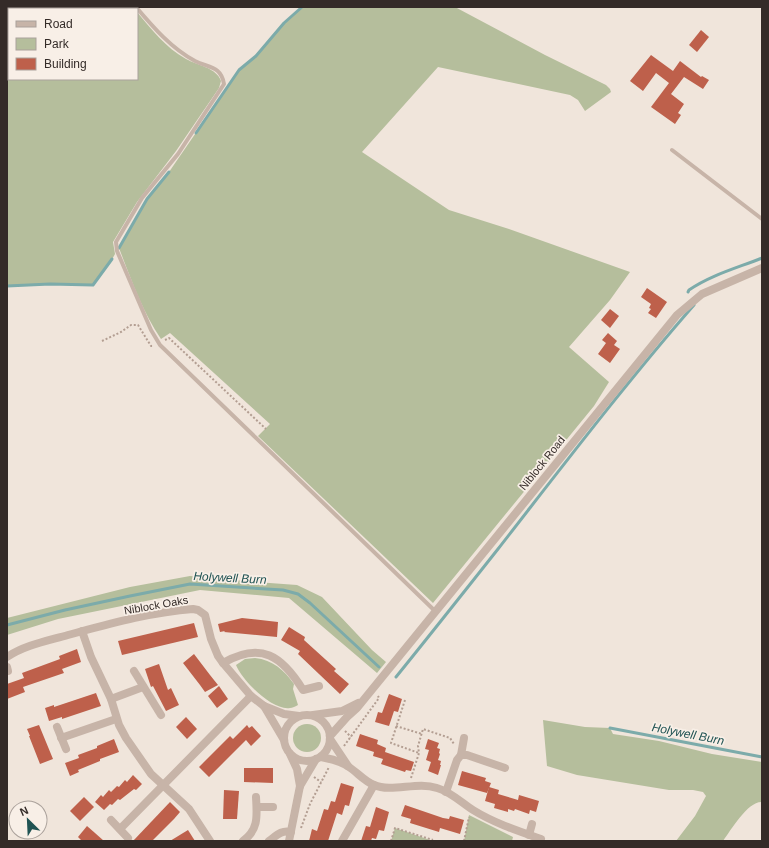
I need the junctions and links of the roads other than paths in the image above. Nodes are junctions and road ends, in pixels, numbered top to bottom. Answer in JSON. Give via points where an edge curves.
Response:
{"nodes":[{"id":1,"x":138,"y":9,"type":"edge"},
{"id":2,"x":672,"y":150,"type":"dead end"},
{"id":3,"x":762,"y":219,"type":"edge"},
{"id":4,"x":762,"y":268,"type":"edge"},
{"id":5,"x":436,"y":612,"type":"junction"},
{"id":6,"x":82,"y":632,"type":"junction"},
{"id":7,"x":7,"y":657,"type":"edge"},
{"id":8,"x":223,"y":663,"type":"junction"},
{"id":9,"x":134,"y":671,"type":"dead end"},
{"id":10,"x":319,"y":686,"type":"dead end"},
{"id":11,"x":143,"y":687,"type":"junction"},
{"id":12,"x":251,"y":696,"type":"junction"},
{"id":13,"x":111,"y":699,"type":"junction"},
{"id":14,"x":363,"y":701,"type":"junction"},
{"id":15,"x":264,"y":706,"type":"junction"},
{"id":16,"x":161,"y":715,"type":"dead end"},
{"id":17,"x":298,"y":716,"type":"junction"},
{"id":18,"x":313,"y":716,"type":"junction"},
{"id":19,"x":116,"y":719,"type":"junction"},
{"id":20,"x":57,"y":726,"type":"dead end"},
{"id":21,"x":330,"y":737,"type":"junction"},
{"id":22,"x":61,"y":738,"type":"junction"},
{"id":23,"x":464,"y":738,"type":"dead end"},
{"id":24,"x":284,"y":740,"type":"junction"},
{"id":25,"x":66,"y":749,"type":"dead end"},
{"id":26,"x":289,"y":753,"type":"junction"},
{"id":27,"x":461,"y":755,"type":"junction"},
{"id":28,"x":318,"y":758,"type":"junction"},
{"id":29,"x":348,"y":766,"type":"junction"},
{"id":30,"x":505,"y":768,"type":"dead end"},
{"id":31,"x":163,"y":785,"type":"junction"},
{"id":32,"x":374,"y":785,"type":"junction"},
{"id":33,"x":300,"y":786,"type":"junction"},
{"id":34,"x":446,"y":792,"type":"junction"},
{"id":35,"x":256,"y":797,"type":"dead end"},
{"id":36,"x":257,"y":807,"type":"junction"},
{"id":37,"x":274,"y":807,"type":"dead end"},
{"id":38,"x":111,"y":820,"type":"dead end"},
{"id":39,"x":532,"y":824,"type":"dead end"},
{"id":40,"x":120,"y":829,"type":"junction"},
{"id":41,"x":295,"y":832,"type":"junction"},
{"id":42,"x":529,"y":835,"type":"junction"},
{"id":43,"x":128,"y":838,"type":"dead end"},
{"id":44,"x":541,"y":839,"type":"dead end"},
{"id":45,"x":210,"y":841,"type":"edge"},
{"id":46,"x":243,"y":841,"type":"edge"},
{"id":47,"x":269,"y":841,"type":"edge"},
{"id":48,"x":289,"y":841,"type":"edge"},
{"id":49,"x":342,"y":841,"type":"edge"}],
"edges":[{"from":1,"to":5,"type":"lane","via":[[177,50],[196,61],[216,68],[224,84],[178,154],[142,198],[116,242],[117,251],[151,330],[160,345]]},
{"from":2,"to":3,"type":"lane"},
{"from":4,"to":5,"type":"street","name":"Niblock Road","via":[[702,294],[677,315]]},
{"from":5,"to":14,"type":"street","name":"Niblock Road"},
{"from":6,"to":7,"type":"street","name":"Niblock Oaks","via":[[18,650]]},
{"from":6,"to":8,"type":"street","name":"Niblock Oaks","via":[[135,618],[198,610],[205,615],[215,648]]},
{"from":6,"to":13,"type":"street"},
{"from":8,"to":10,"type":"street","via":[[245,653],[263,654],[283,664],[304,690]]},
{"from":8,"to":12,"type":"street","name":"Niblock Oaks"},
{"from":9,"to":11,"type":"street"},
{"from":11,"to":13,"type":"street"},
{"from":11,"to":16,"type":"street"},
{"from":12,"to":15,"type":"street","name":"Niblock Oaks"},
{"from":12,"to":31,"type":"street"},
{"from":13,"to":19,"type":"street"},
{"from":14,"to":18,"type":"street","name":"Niblock Road","via":[[342,711]]},
{"from":14,"to":21,"type":"street","name":"Niblock Road"},
{"from":15,"to":17,"type":"street","name":"Niblock Oaks","via":[[284,714]]},
{"from":15,"to":24,"type":"street","name":"Niblock Oaks"},
{"from":17,"to":18,"type":"street"},
{"from":17,"to":24,"type":"street","via":[[287,726]]},
{"from":18,"to":21,"type":"street","via":[[325,724]]},
{"from":19,"to":22,"type":"street"},
{"from":19,"to":31,"type":"street","via":[[139,758]]},
{"from":20,"to":22,"type":"street"},
{"from":21,"to":28,"type":"street","via":[[328,748]]},
{"from":21,"to":29,"type":"street"},
{"from":22,"to":25,"type":"street"},
{"from":23,"to":27,"type":"street"},
{"from":24,"to":26,"type":"street"},
{"from":26,"to":28,"type":"street","via":[[301,760]]},
{"from":26,"to":33,"type":"street","via":[[297,769]]},
{"from":27,"to":30,"type":"street"},
{"from":27,"to":34,"type":"street"},
{"from":28,"to":29,"type":"street","via":[[333,759]]},
{"from":28,"to":33,"type":"street"},
{"from":29,"to":32,"type":"street"},
{"from":31,"to":40,"type":"street"},
{"from":31,"to":45,"type":"street","via":[[189,809]]},
{"from":32,"to":34,"type":"street","via":[[426,785]]},
{"from":32,"to":49,"type":"street"},
{"from":33,"to":41,"type":"street"},
{"from":34,"to":42,"type":"street","via":[[502,825]]},
{"from":35,"to":36,"type":"street"},
{"from":36,"to":37,"type":"street"},
{"from":36,"to":46,"type":"street","via":[[255,828]]},
{"from":38,"to":40,"type":"street"},
{"from":39,"to":42,"type":"street"},
{"from":40,"to":43,"type":"street"},
{"from":41,"to":47,"type":"street","via":[[279,833]]},
{"from":41,"to":48,"type":"street"},
{"from":42,"to":44,"type":"street"}]}
